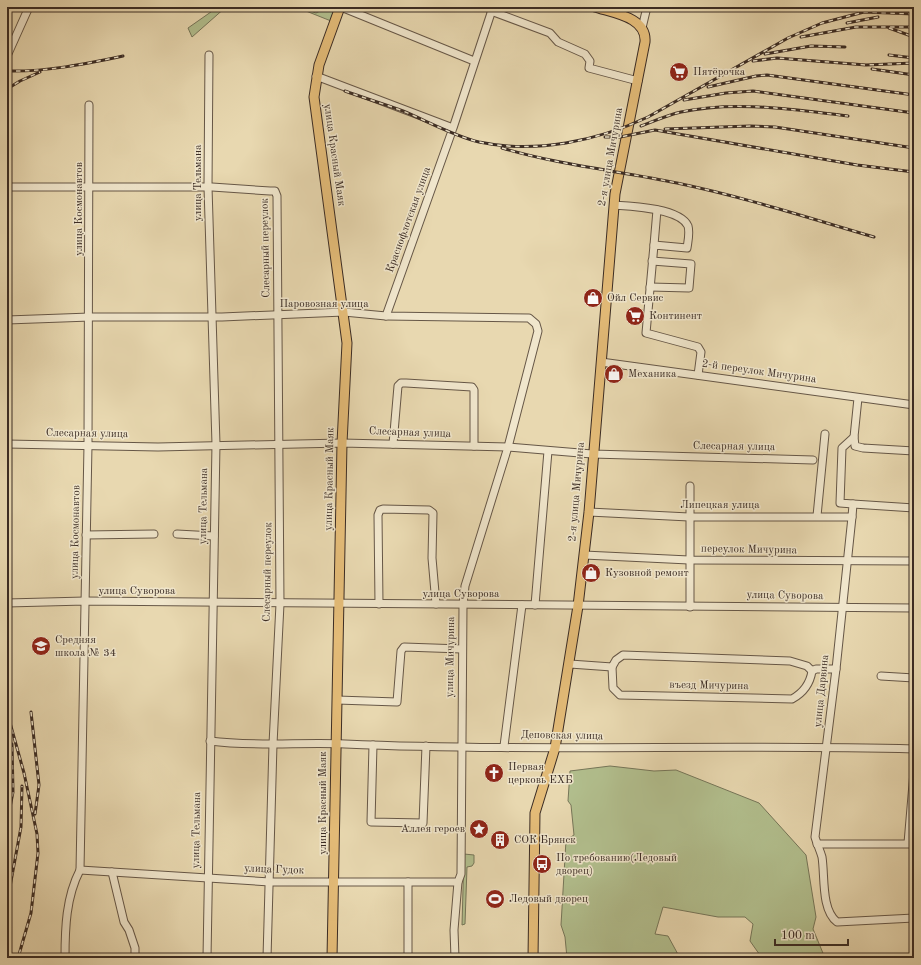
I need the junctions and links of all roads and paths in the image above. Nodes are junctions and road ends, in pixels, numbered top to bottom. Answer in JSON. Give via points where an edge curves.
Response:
{"nodes":[{"id":1,"x":29,"y":7,"type":"edge"},
{"id":2,"x":340,"y":7,"type":"edge"},
{"id":3,"x":595,"y":7,"type":"edge"},
{"id":4,"x":647,"y":7,"type":"edge"},
{"id":5,"x":492,"y":9,"type":"edge"},
{"id":6,"x":642,"y":28,"type":"junction"},
{"id":7,"x":209,"y":55,"type":"dead end"},
{"id":8,"x":7,"y":56,"type":"edge"},
{"id":9,"x":474,"y":62,"type":"junction"},
{"id":10,"x":316,"y":76,"type":"junction"},
{"id":11,"x":638,"y":81,"type":"junction"},
{"id":12,"x":89,"y":105,"type":"dead end"},
{"id":13,"x":452,"y":130,"type":"junction"},
{"id":14,"x":7,"y":187,"type":"edge"},
{"id":15,"x":208,"y":187,"type":"junction"},
{"id":16,"x":90,"y":188,"type":"junction"},
{"id":17,"x":614,"y":205,"type":"junction"},
{"id":18,"x":656,"y":210,"type":"junction"},
{"id":19,"x":654,"y":245,"type":"junction"},
{"id":20,"x":652,"y":261,"type":"junction"},
{"id":21,"x":650,"y":287,"type":"junction"},
{"id":22,"x":344,"y":312,"type":"junction"},
{"id":23,"x":278,"y":315,"type":"junction"},
{"id":24,"x":386,"y":316,"type":"junction"},
{"id":25,"x":90,"y":317,"type":"junction"},
{"id":26,"x":212,"y":317,"type":"junction"},
{"id":27,"x":7,"y":320,"type":"edge"},
{"id":28,"x":538,"y":331,"type":"joint"},
{"id":29,"x":601,"y":362,"type":"junction"},
{"id":30,"x":698,"y":375,"type":"junction"},
{"id":31,"x":858,"y":398,"type":"junction"},
{"id":32,"x":914,"y":405,"type":"edge"},
{"id":33,"x":825,"y":434,"type":"dead end"},
{"id":34,"x":854,"y":437,"type":"junction"},
{"id":35,"x":342,"y":443,"type":"junction"},
{"id":36,"x":7,"y":444,"type":"edge"},
{"id":37,"x":216,"y":444,"type":"junction"},
{"id":38,"x":280,"y":444,"type":"junction"},
{"id":39,"x":393,"y":444,"type":"junction"},
{"id":40,"x":88,"y":445,"type":"junction"},
{"id":41,"x":474,"y":446,"type":"junction"},
{"id":42,"x":508,"y":447,"type":"junction"},
{"id":43,"x":548,"y":451,"type":"junction"},
{"id":44,"x":914,"y":451,"type":"edge"},
{"id":45,"x":592,"y":454,"type":"junction"},
{"id":46,"x":813,"y":460,"type":"dead end"},
{"id":47,"x":690,"y":486,"type":"dead end"},
{"id":48,"x":840,"y":503,"type":"junction"},
{"id":49,"x":853,"y":504,"type":"junction"},
{"id":50,"x":914,"y":508,"type":"edge"},
{"id":51,"x":589,"y":512,"type":"junction"},
{"id":52,"x":817,"y":516,"type":"junction"},
{"id":53,"x":838,"y":516,"type":"junction"},
{"id":54,"x":689,"y":517,"type":"junction"},
{"id":55,"x":852,"y":517,"type":"junction"},
{"id":56,"x":154,"y":534,"type":"dead end"},
{"id":57,"x":177,"y":534,"type":"dead end"},
{"id":58,"x":86,"y":535,"type":"junction"},
{"id":59,"x":214,"y":536,"type":"junction"},
{"id":60,"x":584,"y":555,"type":"junction"},
{"id":61,"x":689,"y":560,"type":"junction"},
{"id":62,"x":914,"y":561,"type":"edge"},
{"id":63,"x":847,"y":562,"type":"junction"},
{"id":64,"x":85,"y":601,"type":"junction"},
{"id":65,"x":213,"y":602,"type":"junction"},
{"id":66,"x":7,"y":603,"type":"edge"},
{"id":67,"x":280,"y":604,"type":"junction"},
{"id":68,"x":339,"y":604,"type":"junction"},
{"id":69,"x":379,"y":604,"type":"junction"},
{"id":70,"x":436,"y":604,"type":"junction"},
{"id":71,"x":463,"y":605,"type":"junction"},
{"id":72,"x":522,"y":605,"type":"junction"},
{"id":73,"x":535,"y":605,"type":"junction"},
{"id":74,"x":578,"y":606,"type":"junction"},
{"id":75,"x":690,"y":606,"type":"junction"},
{"id":76,"x":841,"y":608,"type":"junction"},
{"id":77,"x":914,"y":608,"type":"edge"},
{"id":78,"x":462,"y":649,"type":"junction"},
{"id":79,"x":570,"y":664,"type":"junction"},
{"id":80,"x":612,"y":668,"type":"junction"},
{"id":81,"x":836,"y":669,"type":"junction"},
{"id":82,"x":812,"y":671,"type":"junction"},
{"id":83,"x":881,"y":676,"type":"dead end"},
{"id":84,"x":914,"y":678,"type":"edge"},
{"id":85,"x":337,"y":700,"type":"junction"},
{"id":86,"x":210,"y":741,"type":"junction"},
{"id":87,"x":335,"y":743,"type":"junction"},
{"id":88,"x":273,"y":744,"type":"junction"},
{"id":89,"x":373,"y":745,"type":"junction"},
{"id":90,"x":426,"y":746,"type":"junction"},
{"id":91,"x":461,"y":746,"type":"junction"},
{"id":92,"x":504,"y":746,"type":"junction"},
{"id":93,"x":826,"y":747,"type":"junction"},
{"id":94,"x":555,"y":748,"type":"junction"},
{"id":95,"x":914,"y":749,"type":"edge"},
{"id":96,"x":914,"y":772,"type":"edge"},
{"id":97,"x":911,"y":843,"type":"edge"},
{"id":98,"x":817,"y":844,"type":"junction"},
{"id":99,"x":80,"y":870,"type":"junction"},
{"id":100,"x":112,"y":872,"type":"junction"},
{"id":101,"x":208,"y":877,"type":"junction"},
{"id":102,"x":270,"y":882,"type":"junction"},
{"id":103,"x":334,"y":882,"type":"junction"},
{"id":104,"x":408,"y":882,"type":"junction"},
{"id":105,"x":458,"y":882,"type":"junction"},
{"id":106,"x":914,"y":918,"type":"edge"},
{"id":107,"x":408,"y":957,"type":"dead end"},
{"id":108,"x":65,"y":958,"type":"edge"},
{"id":109,"x":135,"y":958,"type":"edge"},
{"id":110,"x":207,"y":958,"type":"edge"},
{"id":111,"x":267,"y":958,"type":"edge"},
{"id":112,"x":332,"y":958,"type":"edge"},
{"id":113,"x":455,"y":958,"type":"edge"},
{"id":114,"x":533,"y":958,"type":"edge"}],
"edges":[{"from":1,"to":8,"type":"street"},
{"from":2,"to":9,"type":"street"},
{"from":2,"to":10,"type":"main road","name":"улица Красный Маяк"},
{"from":3,"to":6,"type":"main road","via":[[632,19]]},
{"from":4,"to":6,"type":"street"},
{"from":5,"to":9,"type":"street","name":"Краснофлотская улица"},
{"from":5,"to":11,"type":"street","via":[[550,33],[558,42],[585,54],[590,61],[589,68]]},
{"from":6,"to":11,"type":"main road","name":"2-я улица Мичурина","via":[[645,42]]},
{"from":7,"to":15,"type":"street","name":"улица Тельмана"},
{"from":9,"to":13,"type":"street","name":"Краснофлотская улица"},
{"from":10,"to":13,"type":"street"},
{"from":10,"to":22,"type":"main road","name":"улица Красный Маяк","via":[[314,97]]},
{"from":11,"to":17,"type":"main road","name":"2-я улица Мичурина","via":[[617,176]]},
{"from":12,"to":16,"type":"street","name":"улица Космонавтов"},
{"from":13,"to":24,"type":"street","name":"Краснофлотская улица"},
{"from":14,"to":16,"type":"street"},
{"from":15,"to":16,"type":"street"},
{"from":15,"to":23,"type":"street","name":"Слесарный переулок","via":[[275,191]]},
{"from":15,"to":26,"type":"street","name":"улица Тельмана"},
{"from":16,"to":25,"type":"street","name":"улица Космонавтов"},
{"from":17,"to":18,"type":"street"},
{"from":17,"to":29,"type":"main road","name":"2-я улица Мичурина"},
{"from":18,"to":19,"type":"street"},
{"from":18,"to":19,"type":"street","via":[[681,218],[688,226],[689,233],[687,248]]},
{"from":19,"to":20,"type":"street"},
{"from":20,"to":21,"type":"street"},
{"from":20,"to":21,"type":"street","via":[[691,264],[689,288]]},
{"from":21,"to":30,"type":"street","via":[[646,333],[698,347],[701,352]]},
{"from":22,"to":23,"type":"street","name":"Паровозная улица"},
{"from":22,"to":24,"type":"street","name":"Паровозная улица"},
{"from":22,"to":35,"type":"main road","name":"улица Красный Маяк","via":[[347,343]]},
{"from":23,"to":26,"type":"street","name":"Паровозная улица"},
{"from":23,"to":38,"type":"street","name":"Слесарный переулок"},
{"from":24,"to":28,"type":"street","name":"Паровозная улица","via":[[529,318],[536,324]]},
{"from":25,"to":26,"type":"street","name":"Паровозная улица"},
{"from":25,"to":27,"type":"street","name":"Паровозная улица"},
{"from":25,"to":40,"type":"street","name":"улица Космонавтов"},
{"from":26,"to":37,"type":"street","name":"улица Тельмана"},
{"from":28,"to":42,"type":"street","name":"улица Мичурина"},
{"from":29,"to":30,"type":"street","name":"2-й переулок Мичурина"},
{"from":29,"to":45,"type":"main road","name":"2-я улица Мичурина"},
{"from":30,"to":31,"type":"street","name":"2-й переулок Мичурина"},
{"from":31,"to":32,"type":"street","name":"2-й переулок Мичурина"},
{"from":31,"to":34,"type":"street"},
{"from":33,"to":52,"type":"street"},
{"from":34,"to":44,"type":"street","via":[[855,446],[863,448]]},
{"from":34,"to":48,"type":"street","via":[[842,448]]},
{"from":35,"to":38,"type":"street","name":"Слесарная улица"},
{"from":35,"to":39,"type":"street","name":"Слесарная улица"},
{"from":35,"to":68,"type":"main road","name":"улица Красный Маяк"},
{"from":36,"to":40,"type":"street","name":"Слесарная улица"},
{"from":37,"to":38,"type":"street","name":"Слесарная улица"},
{"from":37,"to":40,"type":"street","name":"Слесарная улица","via":[[158,447]]},
{"from":37,"to":59,"type":"street","name":"улица Тельмана"},
{"from":38,"to":67,"type":"street","name":"Слесарный переулок"},
{"from":39,"to":41,"type":"street","name":"Слесарная улица"},
{"from":39,"to":41,"type":"street","via":[[398,386],[406,383],[472,387]]},
{"from":40,"to":58,"type":"street","name":"улица Космонавтов"},
{"from":41,"to":42,"type":"street","name":"Слесарная улица"},
{"from":42,"to":43,"type":"street","name":"Слесарная улица"},
{"from":42,"to":71,"type":"street","name":"улица Мичурина","via":[[465,586]]},
{"from":43,"to":45,"type":"street","name":"Слесарная улица"},
{"from":43,"to":73,"type":"street"},
{"from":45,"to":46,"type":"street","name":"Слесарная улица"},
{"from":45,"to":51,"type":"main road","name":"2-я улица Мичурина"},
{"from":47,"to":54,"type":"street"},
{"from":48,"to":49,"type":"street"},
{"from":48,"to":53,"type":"street"},
{"from":49,"to":50,"type":"street"},
{"from":49,"to":55,"type":"street","name":"улица Дарвина"},
{"from":51,"to":54,"type":"street","name":"Липецкая улица"},
{"from":51,"to":60,"type":"main road","name":"2-я улица Мичурина"},
{"from":52,"to":53,"type":"street","name":"Липецкая улица"},
{"from":52,"to":54,"type":"street","name":"Липецкая улица"},
{"from":53,"to":55,"type":"street","name":"Липецкая улица"},
{"from":54,"to":61,"type":"street"},
{"from":55,"to":63,"type":"street","name":"улица Дарвина"},
{"from":56,"to":58,"type":"street"},
{"from":57,"to":59,"type":"street"},
{"from":58,"to":64,"type":"street","name":"улица Космонавтов"},
{"from":59,"to":65,"type":"street","name":"улица Тельмана"},
{"from":60,"to":61,"type":"street","name":"переулок Мичурина"},
{"from":60,"to":74,"type":"main road","name":"2-я улица Мичурина"},
{"from":61,"to":63,"type":"street","name":"переулок Мичурина"},
{"from":61,"to":75,"type":"street"},
{"from":62,"to":63,"type":"street","name":"переулок Мичурина"},
{"from":63,"to":76,"type":"street","name":"улица Дарвина"},
{"from":64,"to":65,"type":"street","name":"улица Суворова"},
{"from":64,"to":66,"type":"street","name":"улица Суворова"},
{"from":64,"to":99,"type":"street","name":"улица Космонавтов"},
{"from":65,"to":67,"type":"street","name":"улица Суворова"},
{"from":65,"to":86,"type":"street","name":"улица Тельмана"},
{"from":67,"to":68,"type":"street","name":"улица Суворова"},
{"from":67,"to":88,"type":"street","name":"Слесарный переулок"},
{"from":68,"to":69,"type":"street","name":"улица Суворова"},
{"from":68,"to":85,"type":"main road","name":"улица Красный Маяк"},
{"from":69,"to":70,"type":"street","name":"улица Суворова"},
{"from":69,"to":70,"type":"street","via":[[378,515],[383,509],[429,510],[432,513]]},
{"from":70,"to":71,"type":"street","name":"улица Суворова"},
{"from":71,"to":72,"type":"street","name":"улица Суворова"},
{"from":71,"to":78,"type":"street","name":"улица Мичурина"},
{"from":72,"to":73,"type":"street","name":"улица Суворова"},
{"from":72,"to":92,"type":"street"},
{"from":73,"to":74,"type":"street","name":"улица Суворова"},
{"from":74,"to":75,"type":"street","name":"улица Суворова"},
{"from":74,"to":79,"type":"main road","name":"2-я улица Мичурина"},
{"from":75,"to":76,"type":"street","name":"улица Суворова"},
{"from":76,"to":77,"type":"street","name":"улица Суворова"},
{"from":76,"to":81,"type":"street","name":"улица Дарвина"},
{"from":78,"to":85,"type":"street","via":[[402,649],[397,702]]},
{"from":78,"to":91,"type":"street","name":"улица Мичурина"},
{"from":79,"to":80,"type":"street"},
{"from":79,"to":94,"type":"main road","name":"2-я улица Мичурина"},
{"from":80,"to":82,"type":"street","via":[[616,660],[623,655],[790,661],[807,666]]},
{"from":80,"to":82,"type":"street","name":"въезд Мичурина","via":[[613,688],[620,695],[776,699],[792,699],[800,695],[811,678]]},
{"from":81,"to":82,"type":"street"},
{"from":81,"to":93,"type":"street","name":"улица Дарвина"},
{"from":83,"to":84,"type":"street"},
{"from":85,"to":87,"type":"main road","name":"улица Красный Маяк"},
{"from":86,"to":88,"type":"street","name":"Деповская улица"},
{"from":86,"to":101,"type":"street","name":"улица Тельмана"},
{"from":87,"to":88,"type":"street","name":"Деповская улица"},
{"from":87,"to":89,"type":"street","name":"Деповская улица"},
{"from":87,"to":103,"type":"main road","name":"улица Красный Маяк"},
{"from":88,"to":102,"type":"street","name":"Слесарный переулок"},
{"from":89,"to":90,"type":"street","name":"Деповская улица"},
{"from":89,"to":90,"type":"street","via":[[372,822],[423,823]]},
{"from":90,"to":91,"type":"street","name":"Деповская улица"},
{"from":91,"to":92,"type":"street","name":"Деповская улица"},
{"from":91,"to":105,"type":"street","name":"улица Мичурина","via":[[461,874]]},
{"from":92,"to":94,"type":"street","name":"Деповская улица"},
{"from":93,"to":94,"type":"street","name":"Деповская улица"},
{"from":93,"to":95,"type":"street","name":"Деповская улица"},
{"from":93,"to":98,"type":"street","name":"улица Дарвина","via":[[816,822]]},
{"from":94,"to":114,"type":"main road","name":"2-я улица Мичурина","via":[[535,813]]},
{"from":96,"to":97,"type":"street"},
{"from":97,"to":98,"type":"street"},
{"from":98,"to":106,"type":"street","name":"улица Дарвина","via":[[822,858],[824,888],[832,919],[837,922]]},
{"from":99,"to":100,"type":"street","name":"улица Гудок"},
{"from":99,"to":108,"type":"street","name":"улица Космонавтов","via":[[74,881],[68,906]]},
{"from":100,"to":101,"type":"street","name":"улица Гудок"},
{"from":100,"to":109,"type":"street"},
{"from":101,"to":102,"type":"street","name":"улица Гудок"},
{"from":101,"to":110,"type":"street","name":"улица Тельмана"},
{"from":102,"to":103,"type":"street","name":"улица Гудок"},
{"from":102,"to":111,"type":"street","name":"Слесарный переулок"},
{"from":103,"to":104,"type":"street","name":"улица Гудок"},
{"from":103,"to":112,"type":"main road","name":"улица Красный Маяк"},
{"from":104,"to":105,"type":"street","name":"улица Гудок"},
{"from":104,"to":107,"type":"street"},
{"from":105,"to":113,"type":"street","via":[[454,930]]}]}
